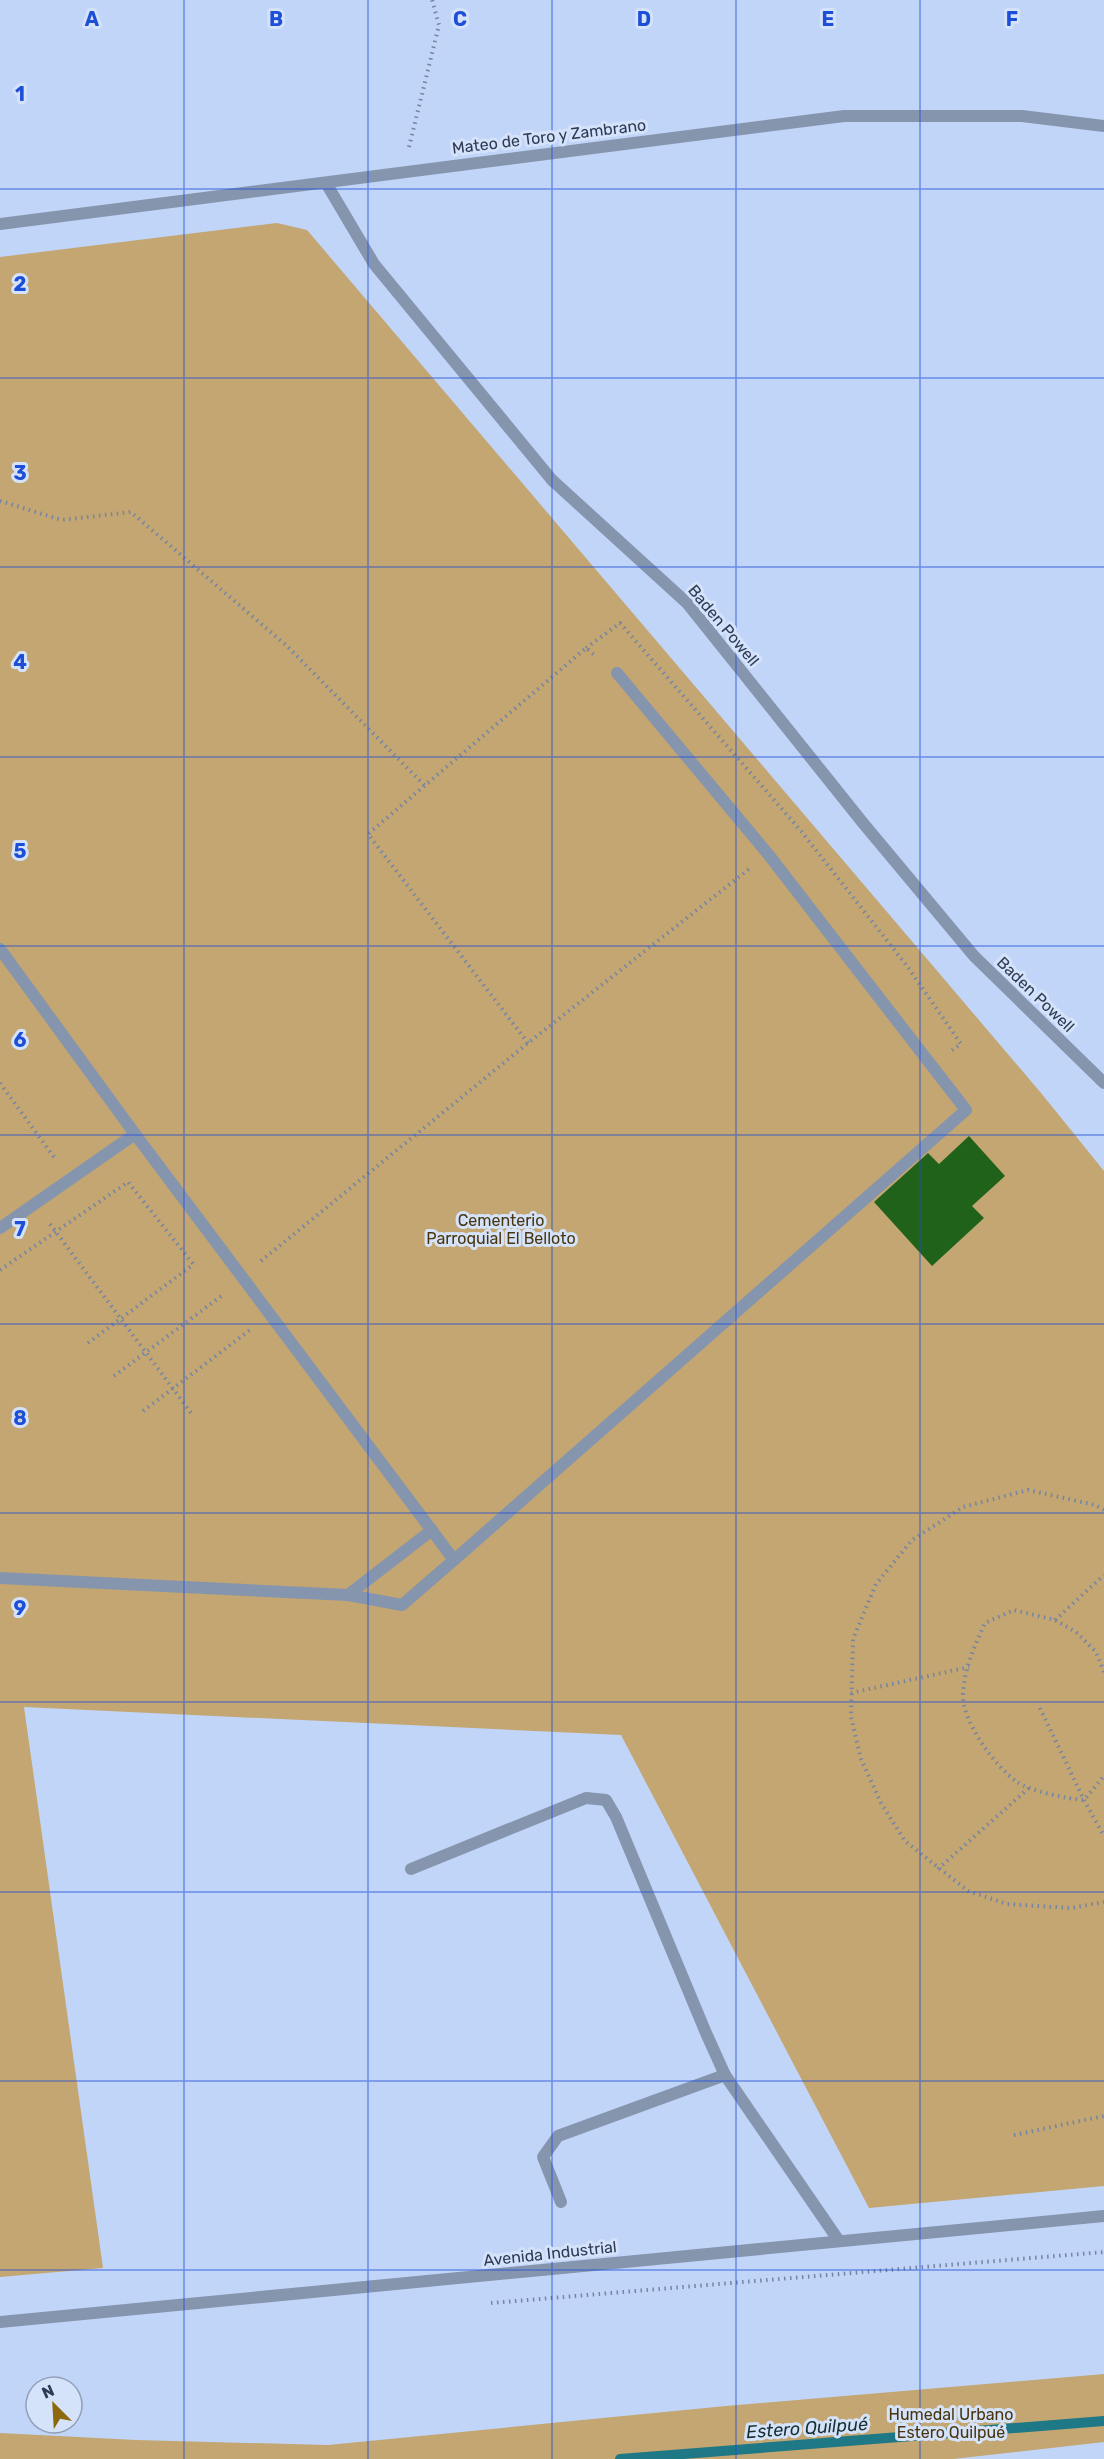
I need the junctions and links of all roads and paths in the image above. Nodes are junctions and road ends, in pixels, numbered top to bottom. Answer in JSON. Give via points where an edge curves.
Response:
{"nodes":[{"id":1,"x":432,"y":0,"type":"edge"},
{"id":2,"x":1104,"y":126,"type":"edge"},
{"id":3,"x":404,"y":171,"type":"junction"},
{"id":4,"x":326,"y":183,"type":"junction"},
{"id":5,"x":0,"y":224,"type":"edge"},
{"id":6,"x":0,"y":501,"type":"edge"},
{"id":7,"x":586,"y":648,"type":"junction"},
{"id":8,"x":617,"y":673,"type":"joint"},
{"id":9,"x":425,"y":786,"type":"junction"},
{"id":10,"x":768,"y":854,"type":"junction"},
{"id":11,"x":0,"y":949,"type":"edge"},
{"id":12,"x":528,"y":1043,"type":"junction"},
{"id":13,"x":930,"y":1064,"type":"junction"},
{"id":14,"x":0,"y":1083,"type":"edge"},
{"id":15,"x":1104,"y":1083,"type":"edge"},
{"id":16,"x":135,"y":1134,"type":"junction"},
{"id":17,"x":70,"y":1179,"type":"junction"},
{"id":18,"x":47,"y":1196,"type":"junction"},
{"id":19,"x":0,"y":1228,"type":"edge"},
{"id":20,"x":56,"y":1233,"type":"junction"},
{"id":21,"x":219,"y":1246,"type":"junction"},
{"id":22,"x":194,"y":1265,"type":"junction"},
{"id":23,"x":0,"y":1270,"type":"edge"},
{"id":24,"x":244,"y":1279,"type":"junction"},
{"id":25,"x":271,"y":1315,"type":"junction"},
{"id":26,"x":121,"y":1319,"type":"junction"},
{"id":27,"x":88,"y":1342,"type":"dead end"},
{"id":28,"x":146,"y":1353,"type":"junction"},
{"id":29,"x":114,"y":1376,"type":"dead end"},
{"id":30,"x":172,"y":1388,"type":"junction"},
{"id":31,"x":144,"y":1411,"type":"dead end"},
{"id":32,"x":191,"y":1413,"type":"dead end"},
{"id":33,"x":1104,"y":1510,"type":"edge"},
{"id":34,"x":432,"y":1530,"type":"junction"},
{"id":35,"x":454,"y":1560,"type":"junction"},
{"id":36,"x":1104,"y":1575,"type":"edge"},
{"id":37,"x":0,"y":1578,"type":"edge"},
{"id":38,"x":348,"y":1595,"type":"junction"},
{"id":39,"x":1055,"y":1620,"type":"junction"},
{"id":40,"x":969,"y":1667,"type":"junction"},
{"id":41,"x":1104,"y":1672,"type":"edge"},
{"id":42,"x":851,"y":1693,"type":"junction"},
{"id":43,"x":1040,"y":1708,"type":"dead end"},
{"id":44,"x":1104,"y":1776,"type":"edge"},
{"id":45,"x":1031,"y":1787,"type":"junction"},
{"id":46,"x":1084,"y":1800,"type":"junction"},
{"id":47,"x":1104,"y":1836,"type":"edge"},
{"id":48,"x":411,"y":1869,"type":"dead end"},
{"id":49,"x":938,"y":1869,"type":"junction"},
{"id":50,"x":1104,"y":1902,"type":"edge"},
{"id":51,"x":725,"y":2075,"type":"junction"},
{"id":52,"x":1104,"y":2116,"type":"edge"},
{"id":53,"x":1014,"y":2135,"type":"dead end"},
{"id":54,"x":561,"y":2202,"type":"dead end"},
{"id":55,"x":1104,"y":2216,"type":"edge"},
{"id":56,"x":839,"y":2241,"type":"junction"},
{"id":57,"x":1104,"y":2252,"type":"edge"},
{"id":58,"x":487,"y":2304,"type":"dead end"},
{"id":59,"x":0,"y":2322,"type":"edge"}],
"edges":[{"from":1,"to":3,"type":"path","via":[[439,25]]},
{"from":2,"to":3,"type":"street","name":"Mateo de Toro y Zambrano","via":[[1022,116],[844,116]]},
{"from":3,"to":4,"type":"street","name":"Mateo de Toro y Zambrano"},
{"from":4,"to":5,"type":"street","name":"Mateo de Toro y Zambrano"},
{"from":4,"to":15,"type":"street","name":"Baden Powell","via":[[374,264],[552,480],[687,603],[974,956]]},
{"from":6,"to":9,"type":"path","via":[[62,520],[130,512],[288,647]]},
{"from":7,"to":8,"type":"path"},
{"from":7,"to":9,"type":"path"},
{"from":7,"to":13,"type":"path","via":[[620,623],[801,831],[907,966],[961,1044]]},
{"from":8,"to":10,"type":"street"},
{"from":9,"to":12,"type":"path","via":[[368,834]]},
{"from":10,"to":12,"type":"path"},
{"from":10,"to":13,"type":"street"},
{"from":11,"to":16,"type":"street"},
{"from":12,"to":24,"type":"path"},
{"from":13,"to":35,"type":"street","via":[[966,1110]]},
{"from":14,"to":17,"type":"path"},
{"from":16,"to":17,"type":"street"},
{"from":16,"to":21,"type":"street"},
{"from":17,"to":18,"type":"street"},
{"from":18,"to":19,"type":"street"},
{"from":18,"to":20,"type":"path","via":[[47,1221]]},
{"from":20,"to":22,"type":"path","via":[[128,1182]]},
{"from":20,"to":23,"type":"path"},
{"from":20,"to":26,"type":"path"},
{"from":21,"to":22,"type":"path"},
{"from":21,"to":24,"type":"street"},
{"from":22,"to":26,"type":"path"},
{"from":24,"to":25,"type":"street"},
{"from":24,"to":28,"type":"path"},
{"from":25,"to":30,"type":"path"},
{"from":25,"to":34,"type":"street"},
{"from":26,"to":27,"type":"path"},
{"from":26,"to":28,"type":"path"},
{"from":28,"to":29,"type":"path"},
{"from":28,"to":30,"type":"path"},
{"from":30,"to":31,"type":"path"},
{"from":30,"to":32,"type":"path"},
{"from":33,"to":42,"type":"path","via":[[1095,1504],[1028,1490],[963,1507],[912,1540],[876,1584],[853,1639]]},
{"from":34,"to":35,"type":"street"},
{"from":34,"to":38,"type":"street"},
{"from":35,"to":38,"type":"street","via":[[402,1605]]},
{"from":36,"to":39,"type":"path"},
{"from":37,"to":38,"type":"street"},
{"from":39,"to":40,"type":"path","via":[[1014,1610],[985,1623]]},
{"from":39,"to":41,"type":"path","via":[[1076,1632],[1096,1652]]},
{"from":40,"to":42,"type":"path"},
{"from":40,"to":45,"type":"path","via":[[963,1695],[972,1729],[996,1761],[1018,1782]]},
{"from":42,"to":49,"type":"path","via":[[851,1718],[861,1759],[881,1803],[905,1841]]},
{"from":43,"to":46,"type":"path"},
{"from":44,"to":46,"type":"path"},
{"from":45,"to":46,"type":"path"},
{"from":45,"to":49,"type":"path"},
{"from":46,"to":47,"type":"path"},
{"from":48,"to":51,"type":"street","via":[[586,1798],[606,1800]]},
{"from":49,"to":50,"type":"path","via":[[968,1891],[1007,1904],[1071,1908]]},
{"from":51,"to":54,"type":"street","via":[[558,2136],[543,2157]]},
{"from":51,"to":56,"type":"street"},
{"from":52,"to":53,"type":"path"},
{"from":55,"to":56,"type":"street","name":"Avenida Industrial"},
{"from":56,"to":59,"type":"street","name":"Avenida Industrial"},
{"from":57,"to":58,"type":"path"}]}
